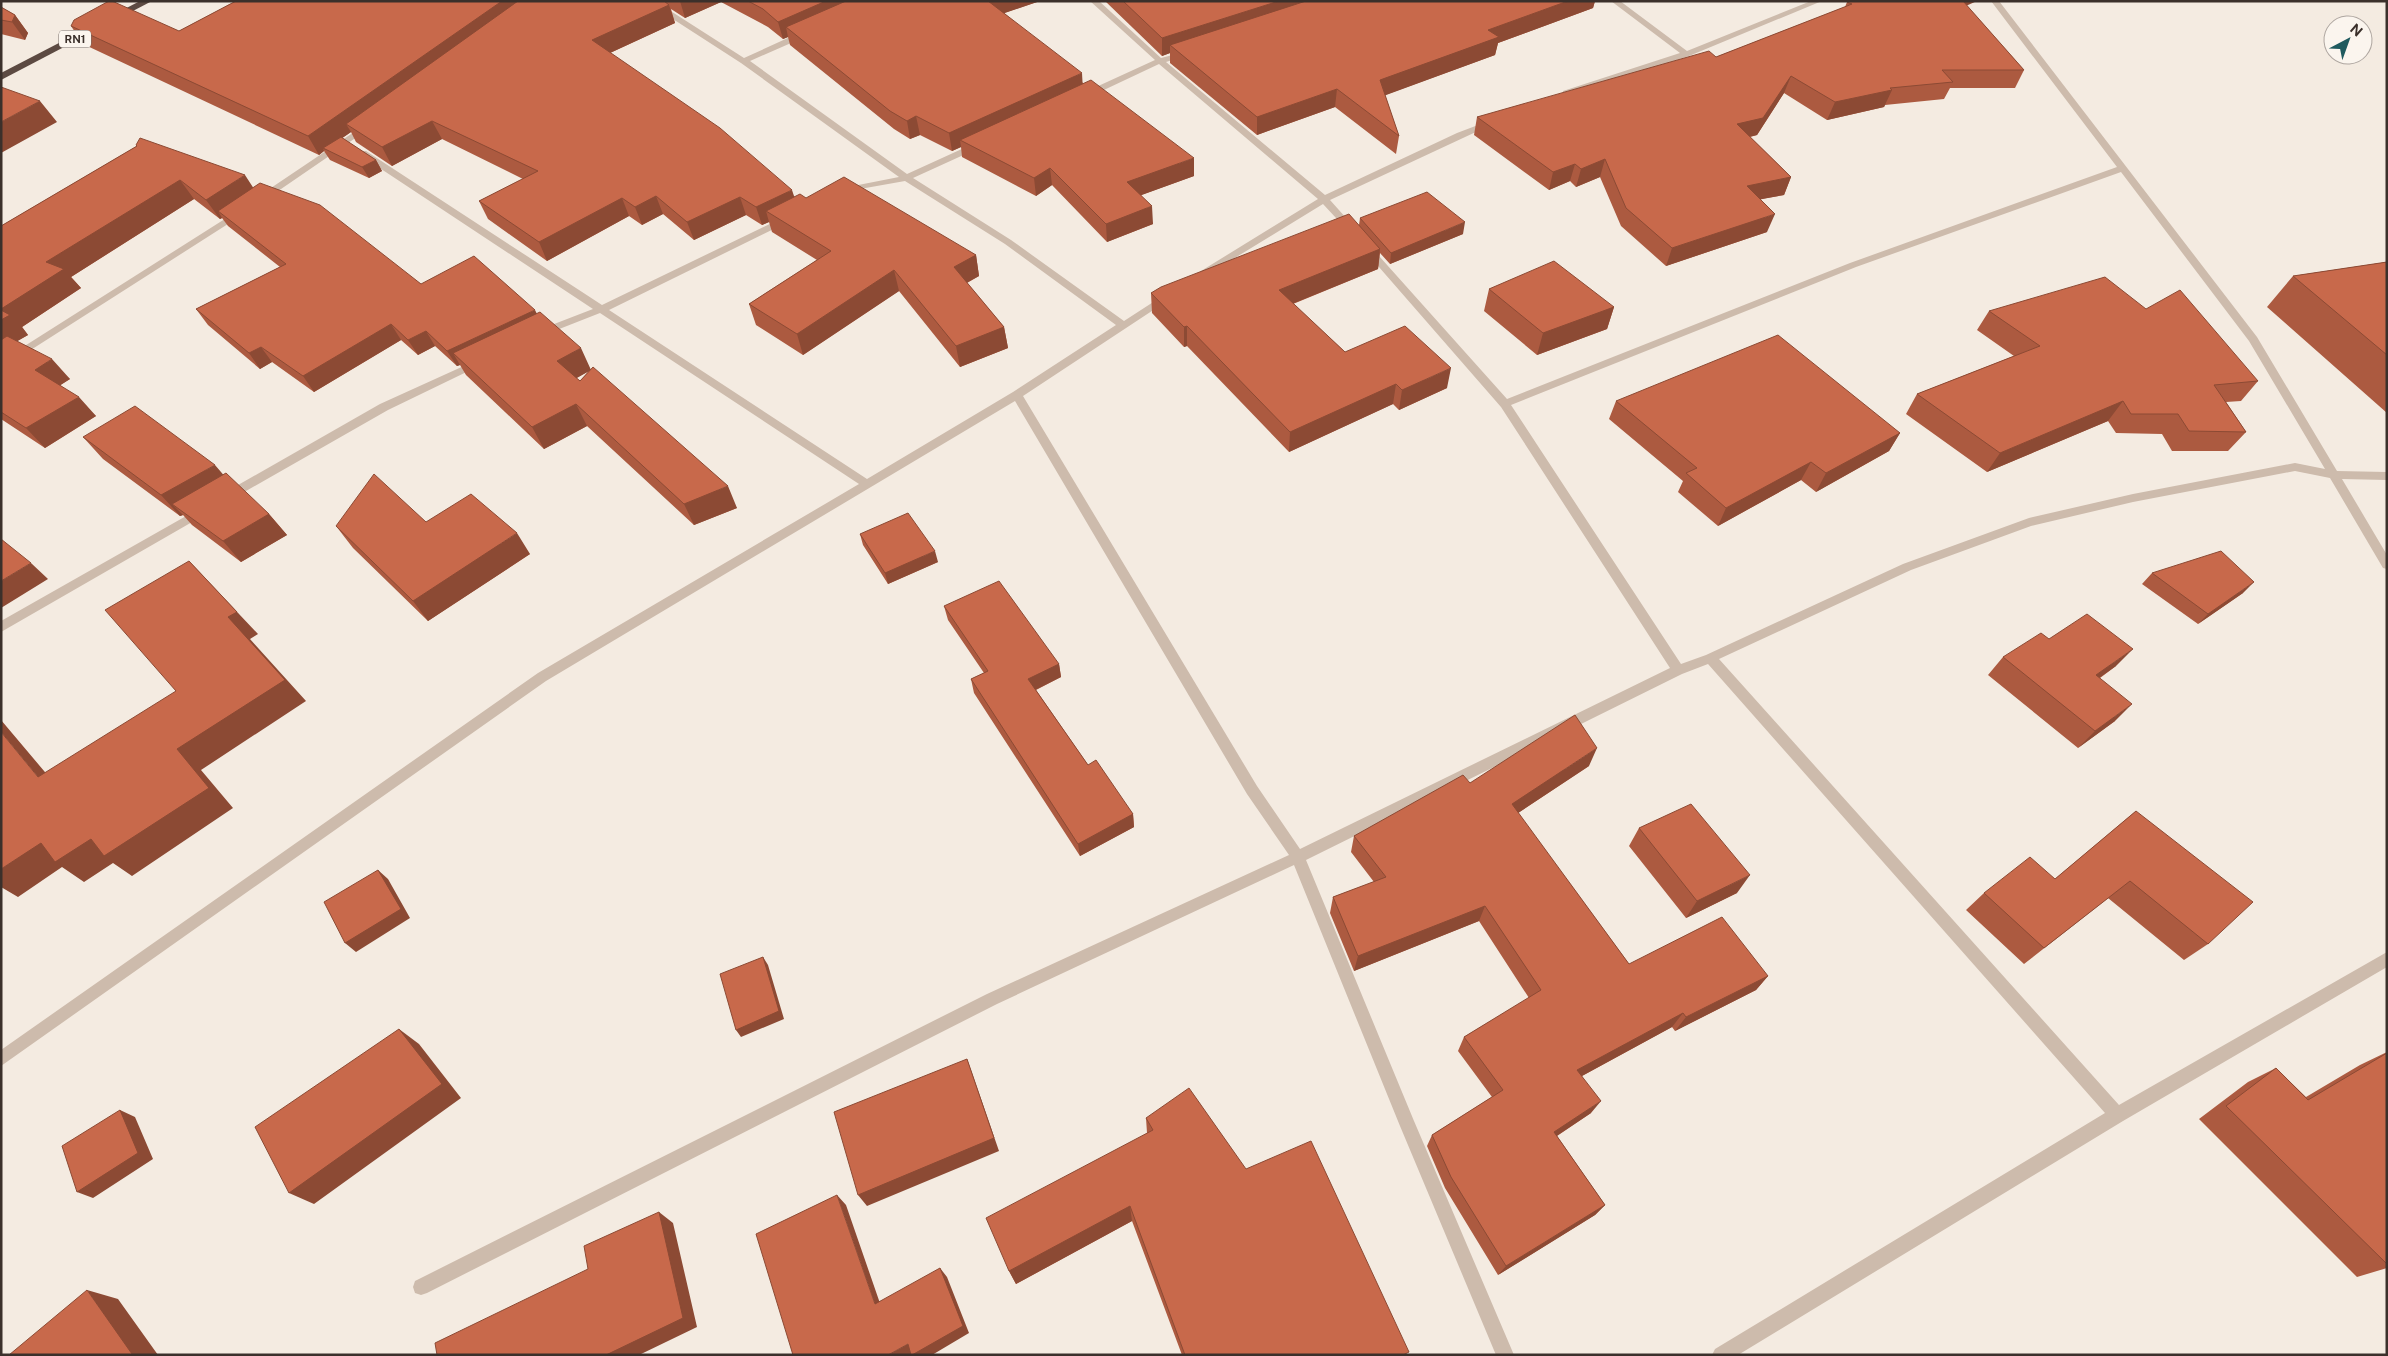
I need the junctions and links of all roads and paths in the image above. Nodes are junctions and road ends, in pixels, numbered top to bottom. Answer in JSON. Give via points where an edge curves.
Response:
{"nodes":[{"id":1,"x":148,"y":1,"type":"edge"},
{"id":2,"x":649,"y":1,"type":"edge"},
{"id":3,"x":1094,"y":1,"type":"edge"},
{"id":4,"x":1615,"y":1,"type":"edge"},
{"id":5,"x":1818,"y":1,"type":"edge"},
{"id":6,"x":1995,"y":1,"type":"edge"},
{"id":7,"x":815,"y":30,"type":"edge"},
{"id":8,"x":1198,"y":49,"type":"edge"},
{"id":9,"x":1686,"y":54,"type":"junction"},
{"id":10,"x":744,"y":61,"type":"junction"},
{"id":11,"x":1160,"y":61,"type":"junction"},
{"id":12,"x":1,"y":77,"type":"edge"},
{"id":13,"x":1559,"y":96,"type":"edge"},
{"id":14,"x":1072,"y":101,"type":"edge"},
{"id":15,"x":378,"y":119,"type":"edge"},
{"id":16,"x":1496,"y":121,"type":"edge"},
{"id":17,"x":346,"y":142,"type":"junction"},
{"id":18,"x":985,"y":142,"type":"edge"},
{"id":19,"x":2122,"y":168,"type":"junction"},
{"id":20,"x":906,"y":178,"type":"junction"},
{"id":21,"x":837,"y":194,"type":"edge"},
{"id":22,"x":1324,"y":199,"type":"junction"},
{"id":23,"x":794,"y":216,"type":"edge"},
{"id":24,"x":1193,"y":280,"type":"edge"},
{"id":25,"x":1178,"y":290,"type":"edge"},
{"id":26,"x":602,"y":308,"type":"junction"},
{"id":27,"x":1124,"y":326,"type":"junction"},
{"id":28,"x":532,"y":337,"type":"edge"},
{"id":29,"x":488,"y":358,"type":"edge"},
{"id":30,"x":1,"y":366,"type":"edge"},
{"id":31,"x":1017,"y":395,"type":"junction"},
{"id":32,"x":1505,"y":404,"type":"junction"},
{"id":33,"x":2333,"y":475,"type":"junction"},
{"id":34,"x":2387,"y":476,"type":"edge"},
{"id":35,"x":866,"y":483,"type":"junction"},
{"id":36,"x":2387,"y":565,"type":"edge"},
{"id":37,"x":1,"y":627,"type":"edge"},
{"id":38,"x":1710,"y":658,"type":"junction"},
{"id":39,"x":1678,"y":670,"type":"junction"},
{"id":40,"x":1298,"y":857,"type":"junction"},
{"id":41,"x":2387,"y":959,"type":"edge"},
{"id":42,"x":1,"y":1059,"type":"edge"},
{"id":43,"x":2117,"y":1115,"type":"junction"},
{"id":44,"x":421,"y":1287,"type":"dead end"},
{"id":45,"x":1505,"y":1355,"type":"edge"},
{"id":46,"x":1721,"y":1355,"type":"edge"}],
"edges":[{"from":1,"to":12,"type":"highway","number":"RN1"},
{"from":2,"to":10,"type":"street"},
{"from":3,"to":11,"type":"street"},
{"from":4,"to":9,"type":"street"},
{"from":5,"to":9,"type":"street"},
{"from":6,"to":19,"type":"street"},
{"from":7,"to":10,"type":"street"},
{"from":8,"to":11,"type":"street"},
{"from":9,"to":13,"type":"street"},
{"from":10,"to":20,"type":"street"},
{"from":11,"to":14,"type":"street"},
{"from":11,"to":22,"type":"street"},
{"from":15,"to":17,"type":"street"},
{"from":16,"to":22,"type":"street"},
{"from":17,"to":26,"type":"street"},
{"from":17,"to":30,"type":"street"},
{"from":18,"to":20,"type":"street"},
{"from":19,"to":32,"type":"street","via":[[1852,265]]},
{"from":19,"to":33,"type":"street","via":[[2253,339]]},
{"from":20,"to":21,"type":"street"},
{"from":20,"to":27,"type":"street","via":[[1008,242]]},
{"from":22,"to":24,"type":"street"},
{"from":22,"to":32,"type":"street"},
{"from":23,"to":26,"type":"street"},
{"from":25,"to":27,"type":"street"},
{"from":26,"to":28,"type":"street"},
{"from":26,"to":35,"type":"street"},
{"from":27,"to":31,"type":"street"},
{"from":29,"to":37,"type":"street","via":[[384,407]]},
{"from":31,"to":35,"type":"street"},
{"from":31,"to":40,"type":"street","via":[[1252,790]]},
{"from":32,"to":39,"type":"street"},
{"from":33,"to":34,"type":"street"},
{"from":33,"to":36,"type":"street"},
{"from":33,"to":38,"type":"street","via":[[2295,467],[2029,522],[1907,567]]},
{"from":35,"to":42,"type":"street","via":[[542,677]]},
{"from":38,"to":39,"type":"street"},
{"from":38,"to":43,"type":"street"},
{"from":39,"to":40,"type":"street"},
{"from":40,"to":44,"type":"street","via":[[992,998]]},
{"from":40,"to":45,"type":"street"},
{"from":41,"to":43,"type":"street"},
{"from":43,"to":46,"type":"street"}]}
